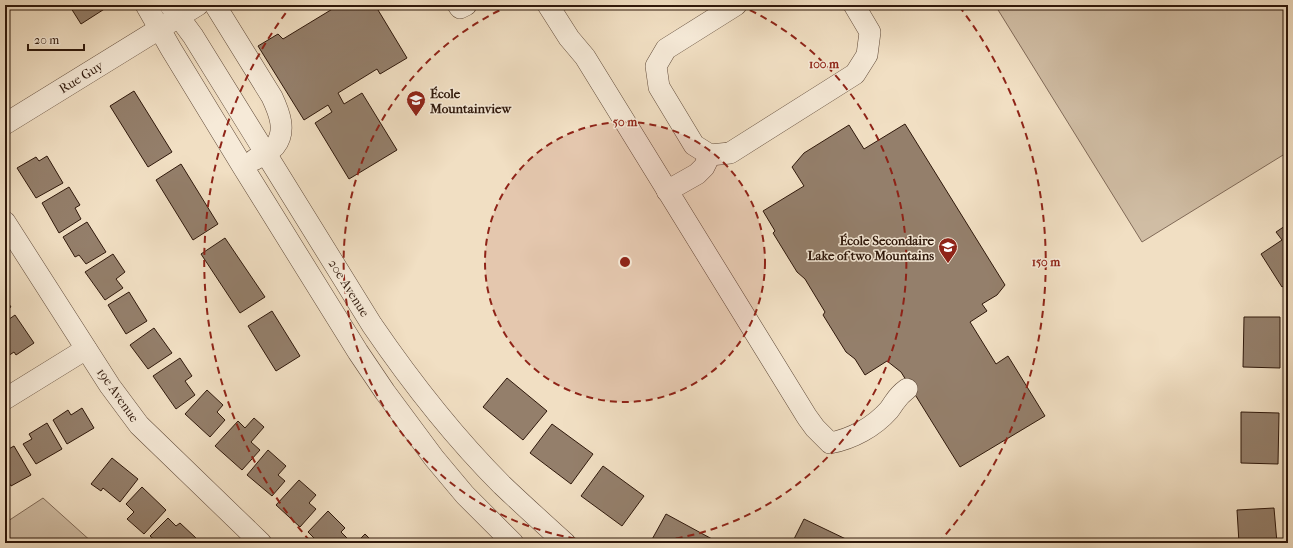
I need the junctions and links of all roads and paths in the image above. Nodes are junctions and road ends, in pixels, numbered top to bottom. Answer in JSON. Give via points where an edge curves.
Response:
{"nodes":[{"id":1,"x":146,"y":5,"type":"edge"},
{"id":2,"x":198,"y":5,"type":"edge"},
{"id":3,"x":215,"y":5,"type":"edge"},
{"id":4,"x":458,"y":5,"type":"edge"},
{"id":5,"x":466,"y":5,"type":"edge"},
{"id":6,"x":548,"y":5,"type":"edge"},
{"id":7,"x":854,"y":5,"type":"edge"},
{"id":8,"x":723,"y":9,"type":"edge"},
{"id":9,"x":174,"y":11,"type":"edge"},
{"id":10,"x":160,"y":28,"type":"junction"},
{"id":11,"x":5,"y":124,"type":"edge"},
{"id":12,"x":266,"y":153,"type":"junction"},
{"id":13,"x":710,"y":155,"type":"junction"},
{"id":14,"x":243,"y":167,"type":"junction"},
{"id":15,"x":667,"y":191,"type":"junction"},
{"id":16,"x":5,"y":222,"type":"edge"},
{"id":17,"x":86,"y":349,"type":"junction"},
{"id":18,"x":907,"y":389,"type":"dead end"},
{"id":19,"x":5,"y":399,"type":"edge"},
{"id":20,"x":261,"y":543,"type":"edge"},
{"id":21,"x":513,"y":543,"type":"edge"},
{"id":22,"x":565,"y":543,"type":"edge"}],
"edges":[{"from":1,"to":10,"type":"street","name":"20e Avenue"},
{"from":2,"to":9,"type":"street","name":"Rue Guy"},
{"from":3,"to":12,"type":"street","via":[[277,107],[281,134]]},
{"from":4,"to":5,"type":"street","via":[[460,8]]},
{"from":6,"to":15,"type":"street","via":[[569,38],[585,57]]},
{"from":7,"to":13,"type":"street","via":[[870,32],[867,55],[855,74],[730,153]]},
{"from":8,"to":13,"type":"street","via":[[666,49],[656,66],[660,87],[690,138]]},
{"from":9,"to":10,"type":"street","name":"Rue Guy"},
{"from":9,"to":12,"type":"street","name":"20e Avenue","via":[[193,36]]},
{"from":10,"to":11,"type":"street","name":"Rue Guy"},
{"from":10,"to":14,"type":"street","name":"20e Avenue"},
{"from":12,"to":14,"type":"street"},
{"from":12,"to":22,"type":"street","name":"20e Avenue","via":[[372,325],[415,385],[502,485]]},
{"from":13,"to":15,"type":"street","via":[[704,167],[696,174]]},
{"from":14,"to":21,"type":"street","name":"20e Avenue","via":[[358,352],[399,412],[465,495]]},
{"from":15,"to":18,"type":"street","via":[[807,417],[830,443],[853,437],[876,422]]},
{"from":16,"to":17,"type":"street","name":"19e Avenue"},
{"from":17,"to":19,"type":"street"},
{"from":17,"to":20,"type":"street","name":"19e Avenue","via":[[140,425]]}]}
